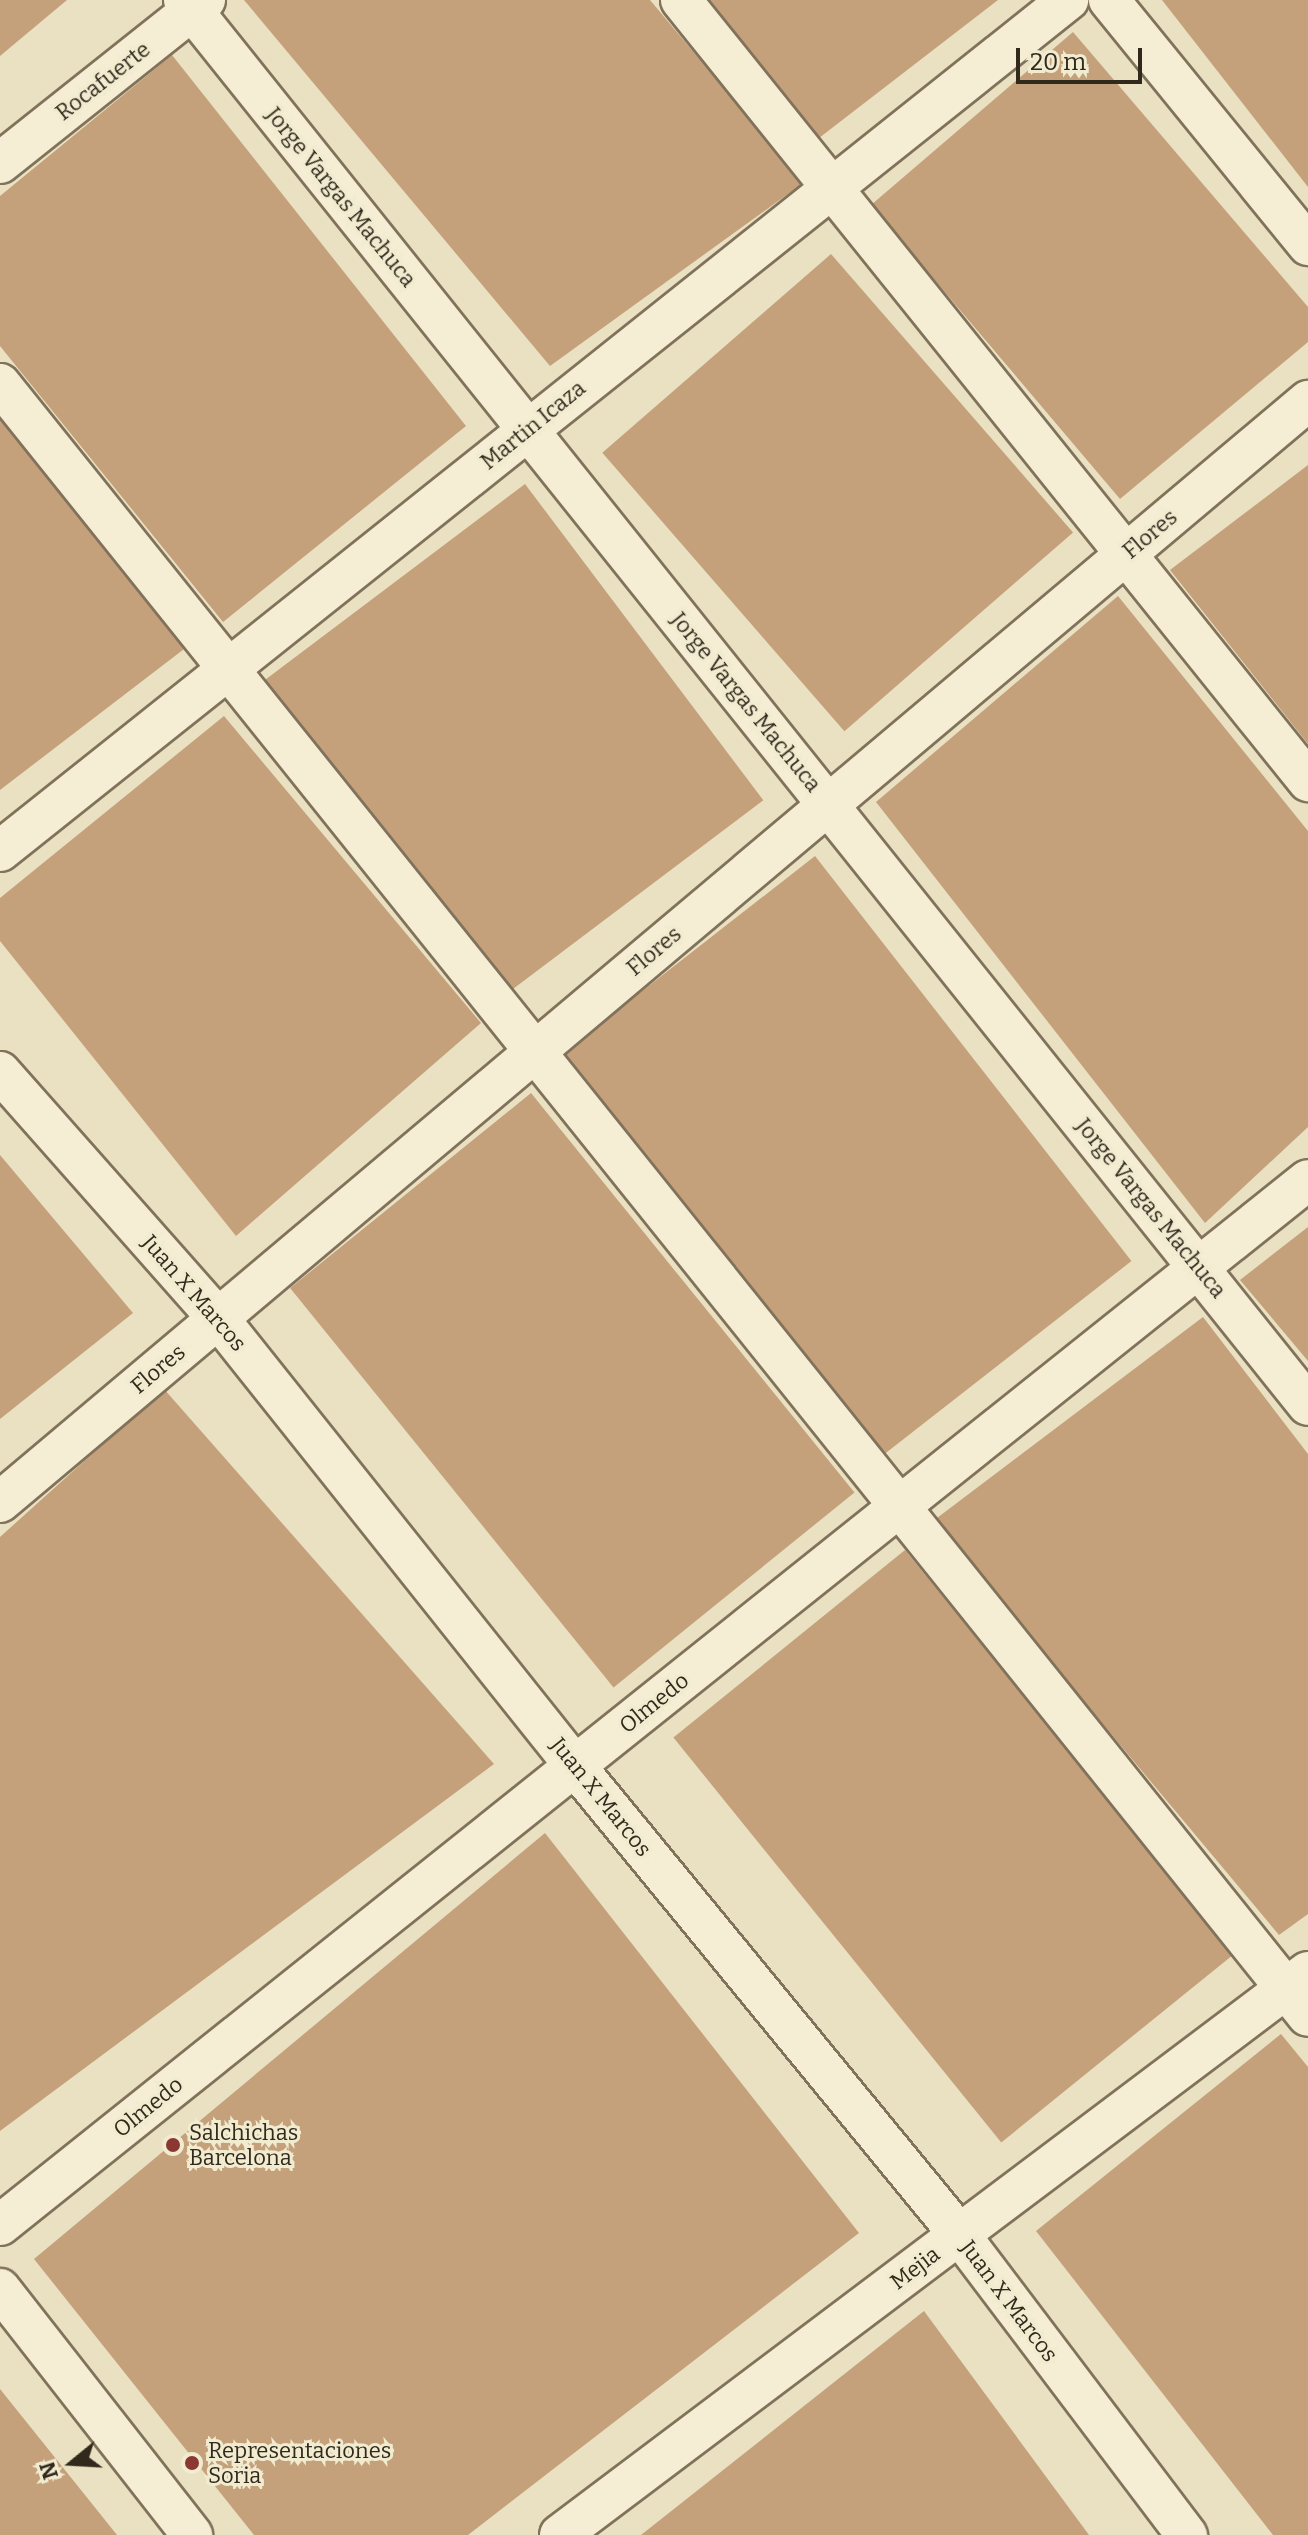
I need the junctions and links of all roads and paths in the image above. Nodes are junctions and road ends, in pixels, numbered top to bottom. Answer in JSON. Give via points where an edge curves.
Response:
{"nodes":[{"id":1,"x":681,"y":0,"type":"edge"},
{"id":2,"x":1068,"y":0,"type":"edge"},
{"id":3,"x":1109,"y":0,"type":"edge"},
{"id":4,"x":194,"y":3,"type":"edge"},
{"id":5,"x":0,"y":163,"type":"edge"},
{"id":6,"x":832,"y":187,"type":"junction"},
{"id":7,"x":1308,"y":245,"type":"edge"},
{"id":8,"x":0,"y":384,"type":"edge"},
{"id":9,"x":1308,"y":401,"type":"edge"},
{"id":10,"x":527,"y":430,"type":"junction"},
{"id":11,"x":1126,"y":554,"type":"junction"},
{"id":12,"x":228,"y":668,"type":"junction"},
{"id":13,"x":1308,"y":781,"type":"edge"},
{"id":14,"x":828,"y":805,"type":"junction"},
{"id":15,"x":0,"y":851,"type":"edge"},
{"id":16,"x":532,"y":1054,"type":"junction"},
{"id":17,"x":0,"y":1072,"type":"edge"},
{"id":18,"x":1308,"y":1180,"type":"edge"},
{"id":19,"x":1198,"y":1268,"type":"junction"},
{"id":20,"x":218,"y":1318,"type":"junction"},
{"id":21,"x":1308,"y":1405,"type":"edge"},
{"id":22,"x":0,"y":1502,"type":"edge"},
{"id":23,"x":898,"y":1508,"type":"junction"},
{"id":24,"x":575,"y":1766,"type":"junction"},
{"id":25,"x":1301,"y":1993,"type":"edge"},
{"id":26,"x":0,"y":2225,"type":"edge"},
{"id":27,"x":959,"y":2234,"type":"junction"},
{"id":28,"x":0,"y":2289,"type":"edge"},
{"id":29,"x":192,"y":2535,"type":"edge"},
{"id":30,"x":560,"y":2535,"type":"edge"},
{"id":31,"x":1187,"y":2535,"type":"edge"}],
"edges":[{"from":1,"to":6,"type":"street"},
{"from":2,"to":6,"type":"street","name":"Martin Icaza"},
{"from":3,"to":7,"type":"street"},
{"from":4,"to":5,"type":"street","name":"Rocafuerte"},
{"from":4,"to":10,"type":"street","name":"Jorge Vargas Machuca"},
{"from":6,"to":10,"type":"street","name":"Martin Icaza"},
{"from":6,"to":11,"type":"street"},
{"from":8,"to":12,"type":"street"},
{"from":9,"to":11,"type":"street","name":"Flores"},
{"from":10,"to":12,"type":"street","name":"Martin Icaza"},
{"from":10,"to":14,"type":"street","name":"Jorge Vargas Machuca"},
{"from":11,"to":13,"type":"street"},
{"from":11,"to":14,"type":"street","name":"Flores"},
{"from":12,"to":15,"type":"street","name":"Martin Icaza"},
{"from":12,"to":16,"type":"street"},
{"from":14,"to":16,"type":"street","name":"Flores"},
{"from":14,"to":19,"type":"street","name":"Jorge Vargas Machuca"},
{"from":16,"to":20,"type":"street","name":"Flores"},
{"from":16,"to":23,"type":"street"},
{"from":17,"to":20,"type":"street","name":"Juan X Marcos"},
{"from":18,"to":19,"type":"street","name":"Olmedo"},
{"from":19,"to":21,"type":"street","name":"Jorge Vargas Machuca"},
{"from":19,"to":23,"type":"street","name":"Olmedo"},
{"from":20,"to":22,"type":"street","name":"Flores"},
{"from":20,"to":24,"type":"street","name":"Juan X Marcos"},
{"from":23,"to":24,"type":"street","name":"Olmedo"},
{"from":23,"to":25,"type":"street"},
{"from":24,"to":26,"type":"street","name":"Olmedo"},
{"from":24,"to":27,"type":"street","name":"Juan X Marcos"},
{"from":25,"to":27,"type":"street","name":"Mejia"},
{"from":27,"to":30,"type":"street","name":"Mejia"},
{"from":27,"to":31,"type":"street","name":"Juan X Marcos"},
{"from":28,"to":29,"type":"street"}]}
